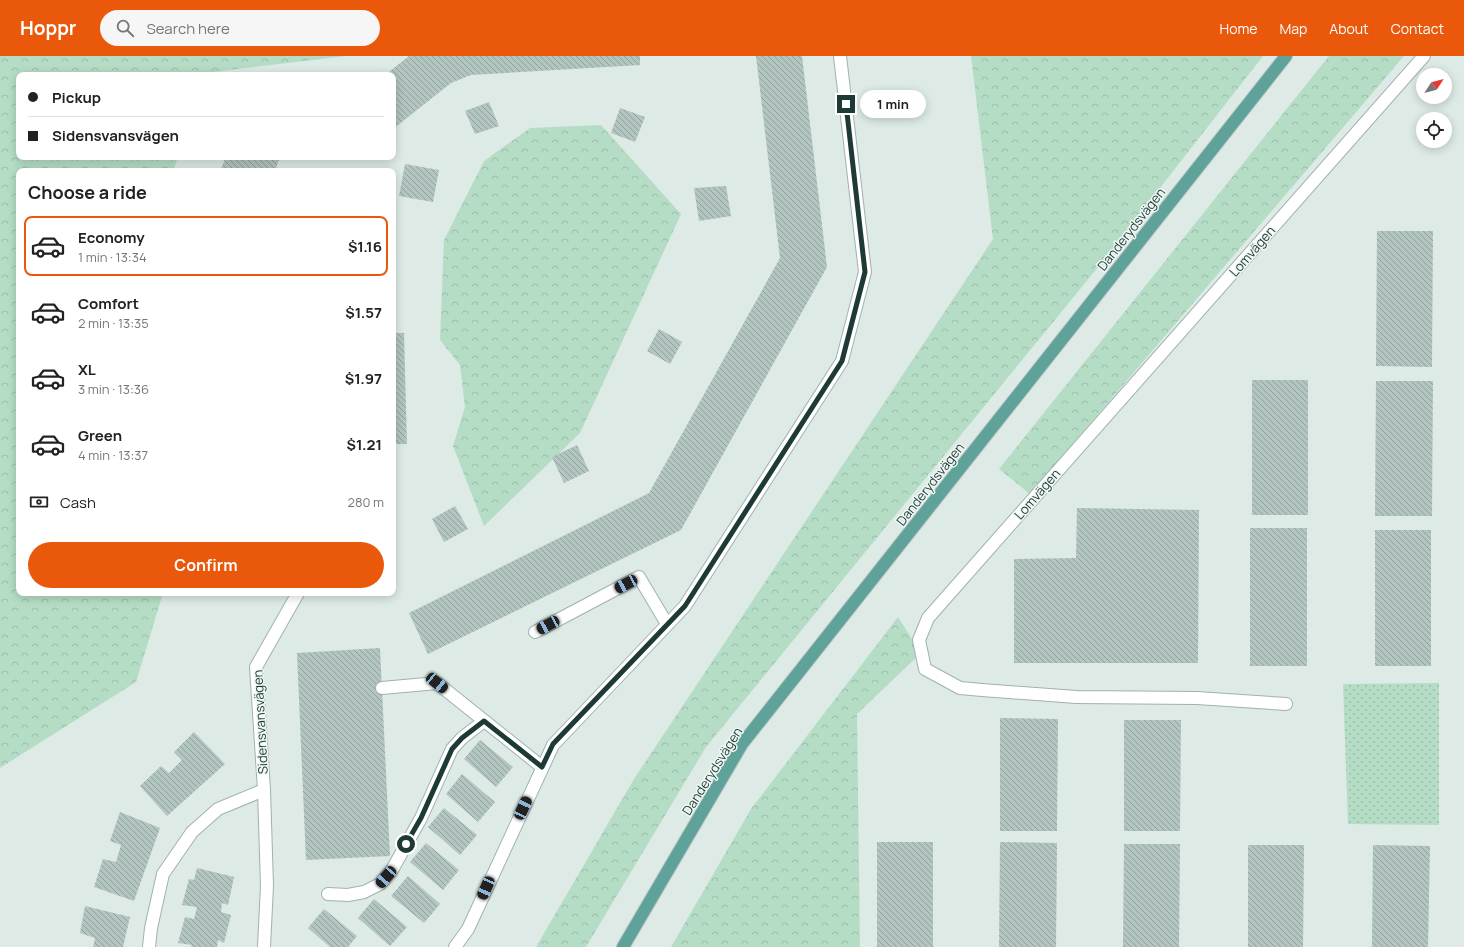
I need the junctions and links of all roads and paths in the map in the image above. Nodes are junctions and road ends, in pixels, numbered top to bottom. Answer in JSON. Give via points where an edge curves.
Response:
{"nodes":[{"id":1,"x":840,"y":56,"type":"edge"},
{"id":2,"x":1286,"y":56,"type":"edge"},
{"id":3,"x":1424,"y":56,"type":"edge"},
{"id":4,"x":296,"y":596,"type":"edge"},
{"id":5,"x":667,"y":624,"type":"junction"},
{"id":6,"x":535,"y":632,"type":"dead end"},
{"id":7,"x":382,"y":688,"type":"dead end"},
{"id":8,"x":1286,"y":704,"type":"dead end"},
{"id":9,"x":484,"y":721,"type":"junction"},
{"id":10,"x":542,"y":767,"type":"junction"},
{"id":11,"x":264,"y":790,"type":"junction"},
{"id":12,"x":328,"y":894,"type":"dead end"},
{"id":13,"x":149,"y":947,"type":"edge"},
{"id":14,"x":264,"y":947,"type":"edge"},
{"id":15,"x":455,"y":947,"type":"edge"},
{"id":16,"x":623,"y":947,"type":"edge"}],
"edges":[{"from":1,"to":5,"type":"street","via":[[865,272],[842,361],[685,606]]},
{"from":2,"to":16,"type":"main road","name":"Danderydsvägen","via":[[742,744]]},
{"from":3,"to":8,"type":"street","name":"Lomvägen","via":[[928,618],[919,640],[925,670],[960,688],[1076,697],[1197,698]]},
{"from":4,"to":11,"type":"street","name":"Sidensvansvägen","via":[[256,667]]},
{"from":5,"to":6,"type":"street","via":[[639,577]]},
{"from":5,"to":10,"type":"street","via":[[553,744]]},
{"from":7,"to":9,"type":"street","via":[[437,683]]},
{"from":9,"to":10,"type":"street"},
{"from":9,"to":12,"type":"street","via":[[452,749],[421,818],[392,870],[380,884],[364,892],[348,895]]},
{"from":10,"to":15,"type":"street","via":[[468,929]]},
{"from":11,"to":13,"type":"street","name":"Sidensvansvägen","via":[[218,809],[192,832],[164,874]]},
{"from":11,"to":14,"type":"street","name":"Sidensvansvägen","via":[[267,886]]}]}
